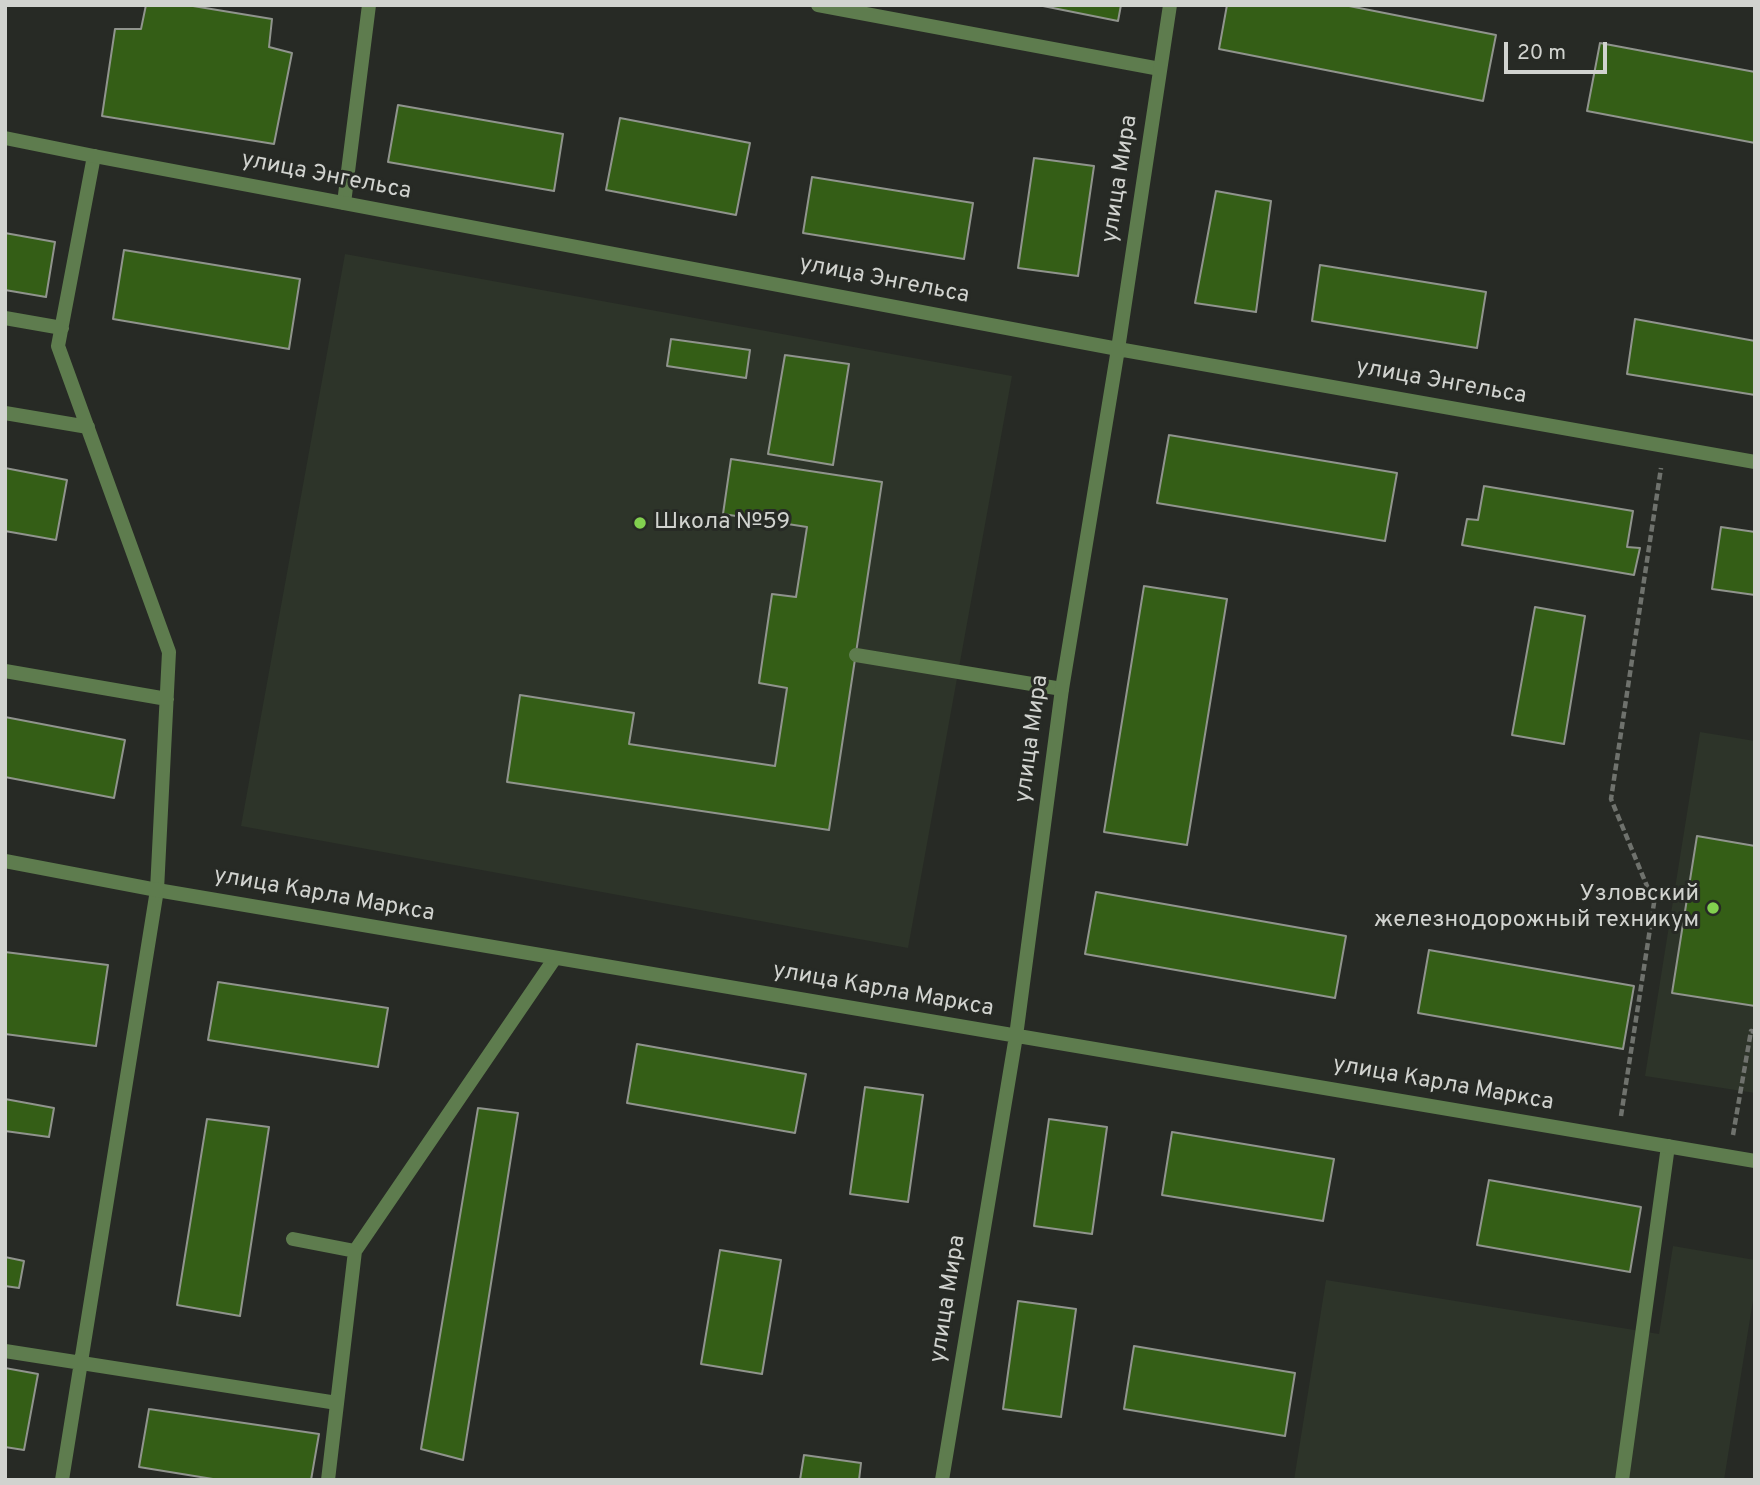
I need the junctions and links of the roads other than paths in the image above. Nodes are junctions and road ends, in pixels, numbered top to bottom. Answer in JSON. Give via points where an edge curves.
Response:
{"nodes":[{"id":1,"x":369,"y":5,"type":"edge"},
{"id":2,"x":818,"y":5,"type":"edge"},
{"id":3,"x":1170,"y":5,"type":"edge"},
{"id":4,"x":1160,"y":69,"type":"junction"},
{"id":5,"x":5,"y":138,"type":"edge"},
{"id":6,"x":94,"y":156,"type":"junction"},
{"id":7,"x":344,"y":203,"type":"junction"},
{"id":8,"x":5,"y":318,"type":"edge"},
{"id":9,"x":62,"y":328,"type":"junction"},
{"id":10,"x":1118,"y":349,"type":"junction"},
{"id":11,"x":5,"y":413,"type":"edge"},
{"id":12,"x":88,"y":427,"type":"junction"},
{"id":13,"x":1755,"y":462,"type":"edge"},
{"id":14,"x":856,"y":655,"type":"dead end"},
{"id":15,"x":5,"y":671,"type":"edge"},
{"id":16,"x":1062,"y":689,"type":"junction"},
{"id":17,"x":167,"y":698,"type":"junction"},
{"id":18,"x":5,"y":861,"type":"edge"},
{"id":19,"x":157,"y":890,"type":"junction"},
{"id":20,"x":555,"y":958,"type":"junction"},
{"id":21,"x":1016,"y":1036,"type":"junction"},
{"id":22,"x":1668,"y":1146,"type":"junction"},
{"id":23,"x":1755,"y":1161,"type":"edge"},
{"id":24,"x":293,"y":1239,"type":"dead end"},
{"id":25,"x":355,"y":1251,"type":"junction"},
{"id":26,"x":5,"y":1351,"type":"edge"},
{"id":27,"x":81,"y":1363,"type":"junction"},
{"id":28,"x":337,"y":1403,"type":"junction"},
{"id":29,"x":62,"y":1480,"type":"edge"},
{"id":30,"x":328,"y":1480,"type":"edge"},
{"id":31,"x":942,"y":1480,"type":"edge"},
{"id":32,"x":1622,"y":1480,"type":"edge"}],
"edges":[{"from":1,"to":7,"type":"street"},
{"from":2,"to":4,"type":"street"},
{"from":3,"to":4,"type":"street","name":"улица Мира"},
{"from":4,"to":10,"type":"street","name":"улица Мира"},
{"from":5,"to":6,"type":"street","name":"улица Энгельса"},
{"from":6,"to":7,"type":"street","name":"улица Энгельса"},
{"from":6,"to":9,"type":"street"},
{"from":7,"to":10,"type":"street","name":"улица Энгельса"},
{"from":8,"to":9,"type":"street"},
{"from":9,"to":12,"type":"street","via":[[58,346]]},
{"from":10,"to":13,"type":"street","name":"улица Энгельса"},
{"from":10,"to":16,"type":"street","name":"улица Мира"},
{"from":11,"to":12,"type":"street"},
{"from":12,"to":17,"type":"street","via":[[169,652]]},
{"from":14,"to":16,"type":"street"},
{"from":15,"to":17,"type":"street"},
{"from":16,"to":21,"type":"street","name":"улица Мира"},
{"from":17,"to":19,"type":"street"},
{"from":18,"to":19,"type":"street","name":"улица Карла Маркса"},
{"from":19,"to":20,"type":"street","name":"улица Карла Маркса"},
{"from":19,"to":27,"type":"street"},
{"from":20,"to":21,"type":"street","name":"улица Карла Маркса"},
{"from":20,"to":25,"type":"street"},
{"from":21,"to":22,"type":"street","name":"улица Карла Маркса"},
{"from":21,"to":31,"type":"street","name":"улица Мира"},
{"from":22,"to":23,"type":"street","name":"улица Карла Маркса"},
{"from":22,"to":32,"type":"street"},
{"from":24,"to":25,"type":"street"},
{"from":25,"to":28,"type":"street"},
{"from":26,"to":27,"type":"street"},
{"from":27,"to":28,"type":"street"},
{"from":27,"to":29,"type":"street"},
{"from":28,"to":30,"type":"street"}]}
